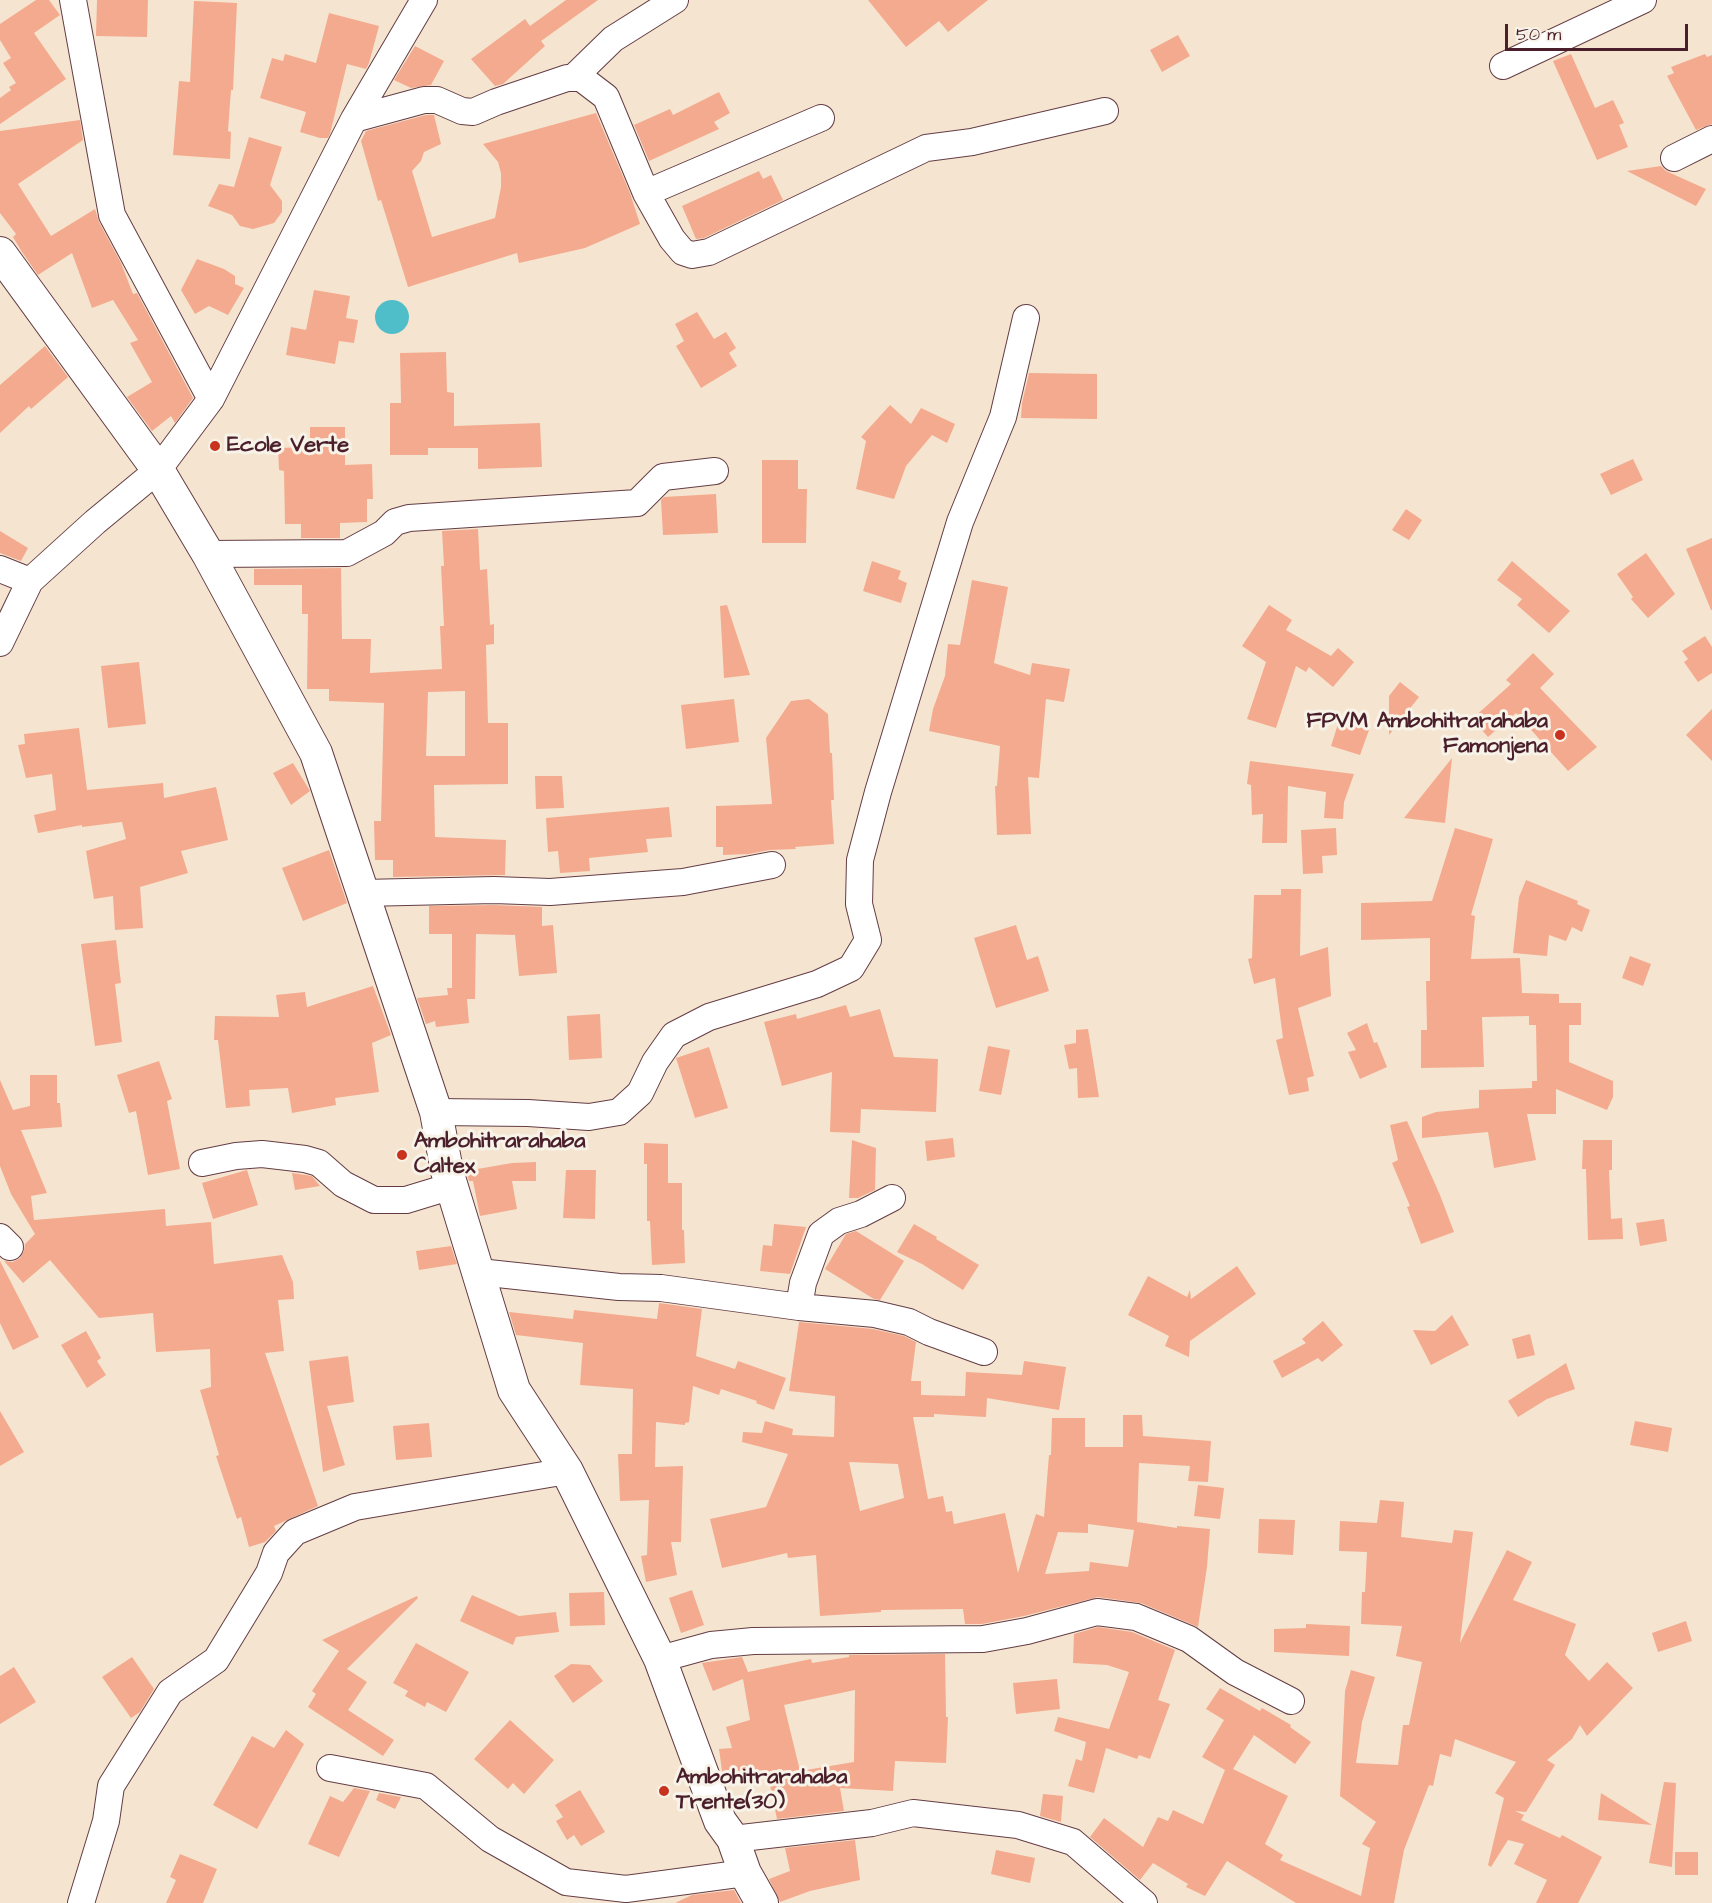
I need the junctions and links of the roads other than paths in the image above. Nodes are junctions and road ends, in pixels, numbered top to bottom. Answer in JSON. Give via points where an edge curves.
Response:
{"nodes":[{"id":1,"x":73,"y":0,"type":"edge"},
{"id":2,"x":424,"y":0,"type":"edge"},
{"id":3,"x":675,"y":0,"type":"edge"},
{"id":4,"x":1642,"y":0,"type":"edge"},
{"id":5,"x":1503,"y":66,"type":"dead end"},
{"id":6,"x":574,"y":77,"type":"junction"},
{"id":7,"x":1105,"y":111,"type":"dead end"},
{"id":8,"x":821,"y":118,"type":"dead end"},
{"id":9,"x":354,"y":120,"type":"junction"},
{"id":10,"x":1712,"y":139,"type":"edge"},
{"id":11,"x":1674,"y":158,"type":"dead end"},
{"id":12,"x":646,"y":193,"type":"junction"},
{"id":13,"x":0,"y":254,"type":"edge"},
{"id":14,"x":1026,"y":318,"type":"dead end"},
{"id":15,"x":211,"y":399,"type":"junction"},
{"id":16,"x":158,"y":470,"type":"junction"},
{"id":17,"x":715,"y":471,"type":"dead end"},
{"id":18,"x":208,"y":554,"type":"junction"},
{"id":19,"x":0,"y":569,"type":"edge"},
{"id":20,"x":30,"y":581,"type":"junction"},
{"id":21,"x":0,"y":643,"type":"edge"},
{"id":22,"x":772,"y":865,"type":"dead end"},
{"id":23,"x":363,"y":893,"type":"junction"},
{"id":24,"x":436,"y":1112,"type":"junction"},
{"id":25,"x":202,"y":1163,"type":"dead end"},
{"id":26,"x":452,"y":1186,"type":"junction"},
{"id":27,"x":892,"y":1198,"type":"dead end"},
{"id":28,"x":479,"y":1272,"type":"junction"},
{"id":29,"x":799,"y":1307,"type":"junction"},
{"id":30,"x":984,"y":1352,"type":"dead end"},
{"id":31,"x":567,"y":1471,"type":"junction"},
{"id":32,"x":660,"y":1659,"type":"junction"},
{"id":33,"x":1291,"y":1701,"type":"dead end"},
{"id":34,"x":330,"y":1768,"type":"dead end"},
{"id":35,"x":733,"y":1839,"type":"junction"},
{"id":36,"x":745,"y":1873,"type":"junction"},
{"id":37,"x":81,"y":1903,"type":"edge"},
{"id":38,"x":762,"y":1903,"type":"edge"},
{"id":39,"x":1144,"y":1903,"type":"edge"}],
"edges":[{"from":1,"to":15,"type":"street","via":[[112,215]]},
{"from":2,"to":9,"type":"street"},
{"from":3,"to":6,"type":"street","via":[[613,39]]},
{"from":4,"to":5,"type":"street"},
{"from":6,"to":9,"type":"street","via":[[473,112],[437,100],[424,100]]},
{"from":6,"to":12,"type":"street","via":[[606,97]]},
{"from":7,"to":12,"type":"street","via":[[972,142],[926,148],[701,255],[683,252]]},
{"from":8,"to":12,"type":"street"},
{"from":9,"to":15,"type":"street"},
{"from":10,"to":11,"type":"street"},
{"from":13,"to":16,"type":"street"},
{"from":14,"to":24,"type":"street","via":[[1003,417],[960,522],[878,792],[860,860],[859,903],[868,940],[851,968],[817,984],[709,1017],[674,1035],[640,1093],[619,1112],[589,1117]]},
{"from":15,"to":16,"type":"street"},
{"from":16,"to":18,"type":"street"},
{"from":16,"to":20,"type":"street"},
{"from":17,"to":18,"type":"street","via":[[663,477],[637,503],[409,518],[395,522],[384,533],[347,553]]},
{"from":18,"to":23,"type":"street","via":[[316,753]]},
{"from":19,"to":20,"type":"street"},
{"from":20,"to":21,"type":"street"},
{"from":22,"to":23,"type":"street","via":[[683,882],[550,892]]},
{"from":23,"to":24,"type":"street"},
{"from":24,"to":26,"type":"street"},
{"from":25,"to":26,"type":"street","via":[[262,1154],[319,1163],[343,1184],[374,1200],[406,1200]]},
{"from":26,"to":28,"type":"street"},
{"from":27,"to":29,"type":"street","via":[[839,1221],[821,1234],[803,1282]]},
{"from":28,"to":29,"type":"street","via":[[661,1288]]},
{"from":28,"to":31,"type":"street","via":[[514,1390]]},
{"from":29,"to":30,"type":"street","via":[[875,1314],[909,1322]]},
{"from":31,"to":32,"type":"street"},
{"from":31,"to":37,"type":"street","via":[[355,1507],[295,1532],[276,1553],[216,1660],[170,1692],[111,1786],[106,1821]]},
{"from":32,"to":33,"type":"street","via":[[711,1645],[753,1641],[983,1639],[1096,1612],[1136,1617],[1189,1639],[1235,1672]]},
{"from":32,"to":35,"type":"street","via":[[720,1821]]},
{"from":34,"to":36,"type":"street","via":[[426,1786],[490,1839],[566,1882],[626,1889]]},
{"from":35,"to":36,"type":"street"},
{"from":35,"to":39,"type":"street","via":[[872,1823],[913,1813],[1018,1825],[1073,1842]]},
{"from":36,"to":38,"type":"street"}]}
